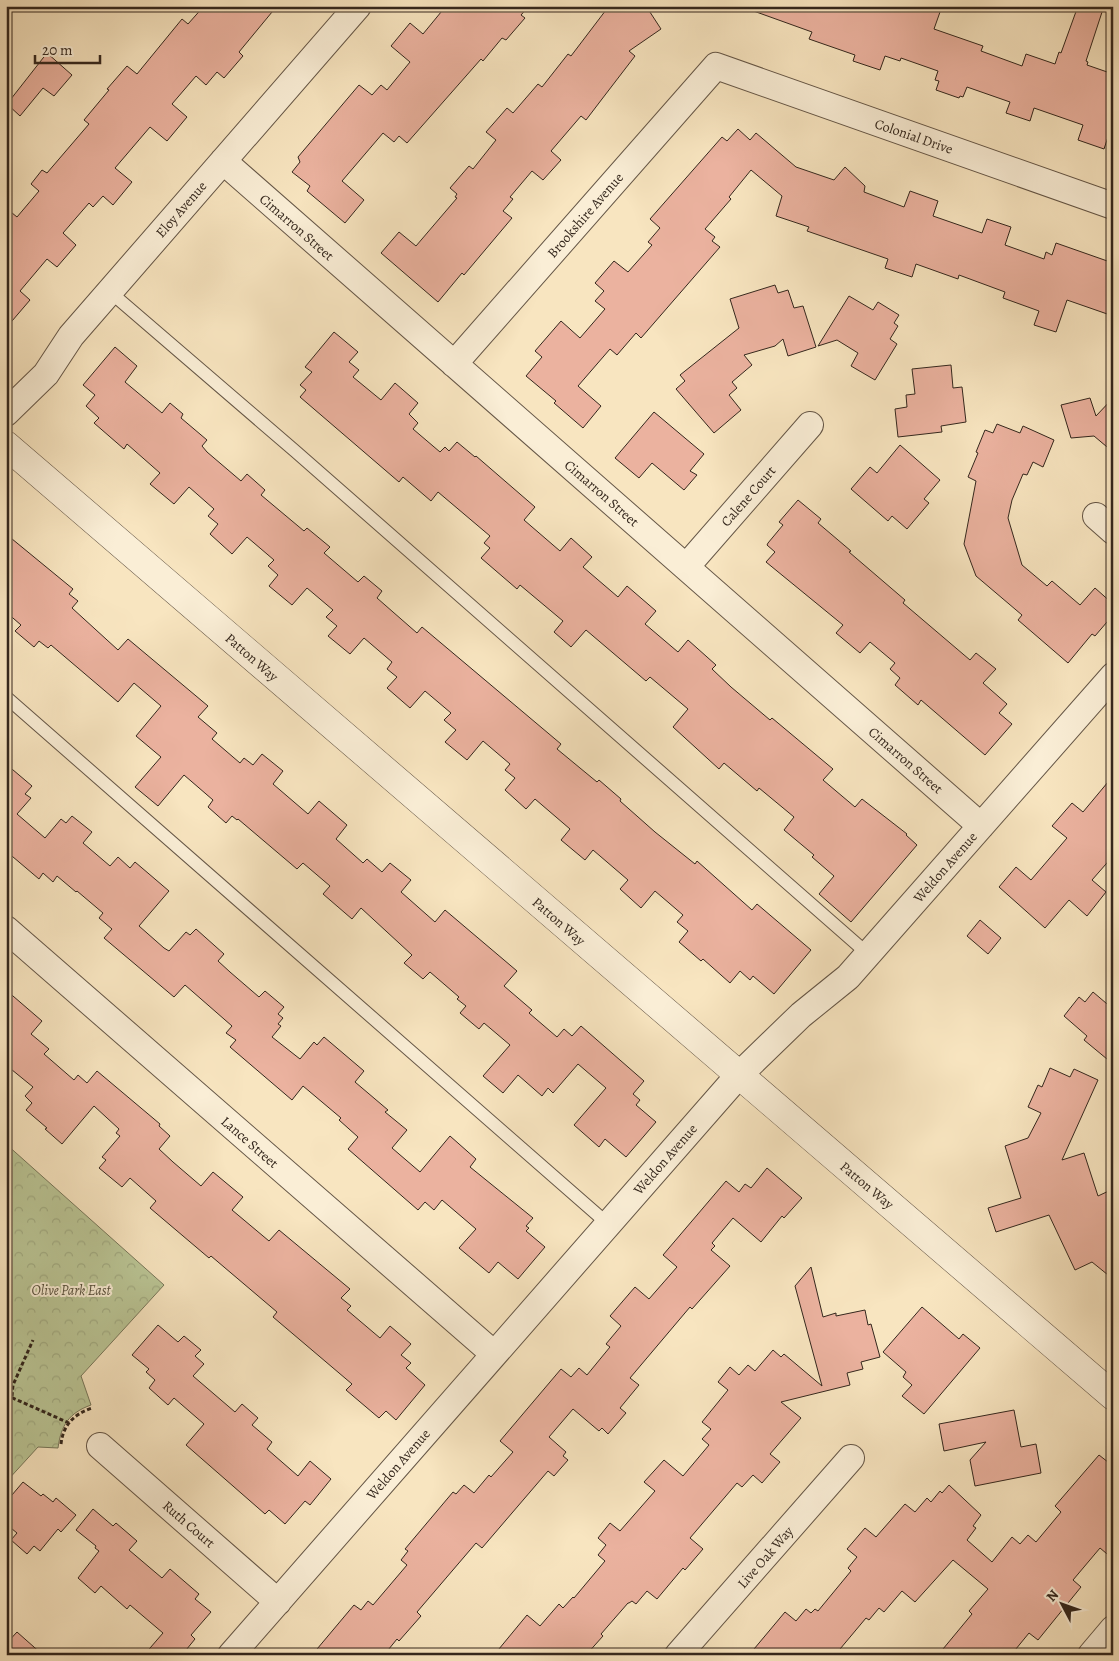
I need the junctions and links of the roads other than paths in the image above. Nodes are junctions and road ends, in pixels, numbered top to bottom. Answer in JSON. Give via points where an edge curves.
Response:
{"nodes":[{"id":1,"x":358,"y":6,"type":"edge"},
{"id":2,"x":716,"y":66,"type":"joint"},
{"id":3,"x":222,"y":161,"type":"junction"},
{"id":4,"x":1113,"y":206,"type":"edge"},
{"id":5,"x":109,"y":291,"type":"junction"},
{"id":6,"x":454,"y":364,"type":"junction"},
{"id":7,"x":6,"y":413,"type":"edge"},
{"id":8,"x":810,"y":425,"type":"dead end"},
{"id":9,"x":6,"y":445,"type":"edge"},
{"id":10,"x":686,"y":567,"type":"junction"},
{"id":11,"x":1113,"y":676,"type":"edge"},
{"id":12,"x":6,"y":697,"type":"edge"},
{"id":13,"x":981,"y":826,"type":"junction"},
{"id":14,"x":6,"y":930,"type":"edge"},
{"id":15,"x":868,"y":954,"type":"junction"},
{"id":16,"x":738,"y":1076,"type":"junction"},
{"id":17,"x":608,"y":1224,"type":"junction"},
{"id":18,"x":494,"y":1354,"type":"junction"},
{"id":19,"x":1113,"y":1396,"type":"edge"},
{"id":20,"x":100,"y":1446,"type":"dead end"},
{"id":21,"x":851,"y":1458,"type":"dead end"},
{"id":22,"x":278,"y":1602,"type":"junction"},
{"id":23,"x":1113,"y":1628,"type":"edge"},
{"id":24,"x":231,"y":1655,"type":"edge"},
{"id":25,"x":678,"y":1655,"type":"edge"},
{"id":26,"x":1091,"y":1655,"type":"edge"}],
"edges":[{"from":1,"to":3,"type":"street","name":"Eloy Avenue"},
{"from":2,"to":4,"type":"street","name":"Colonial Drive"},
{"from":2,"to":6,"type":"street","name":"Brookshire Avenue"},
{"from":3,"to":5,"type":"street","name":"Eloy Avenue"},
{"from":3,"to":6,"type":"street","name":"Cimarron Street"},
{"from":5,"to":7,"type":"street","name":"Eloy Avenue","via":[[71,336],[46,374]]},
{"from":5,"to":15,"type":"lane"},
{"from":6,"to":10,"type":"street","name":"Cimarron Street"},
{"from":8,"to":10,"type":"street","name":"Calene Court"},
{"from":9,"to":16,"type":"street","name":"Patton Way"},
{"from":10,"to":13,"type":"street","name":"Cimarron Street"},
{"from":11,"to":13,"type":"street","name":"Weldon Avenue"},
{"from":12,"to":17,"type":"lane"},
{"from":13,"to":15,"type":"street","name":"Weldon Avenue"},
{"from":14,"to":18,"type":"street","name":"Lance Street"},
{"from":15,"to":16,"type":"street","name":"Weldon Avenue","via":[[848,977]]},
{"from":16,"to":17,"type":"street","name":"Weldon Avenue"},
{"from":16,"to":19,"type":"street","name":"Patton Way"},
{"from":17,"to":18,"type":"street","name":"Weldon Avenue"},
{"from":18,"to":22,"type":"street","name":"Weldon Avenue"},
{"from":20,"to":22,"type":"street","name":"Ruth Court"},
{"from":21,"to":25,"type":"street","name":"Live Oak Way"},
{"from":22,"to":24,"type":"street","name":"Weldon Avenue"},
{"from":23,"to":26,"type":"street"}]}
